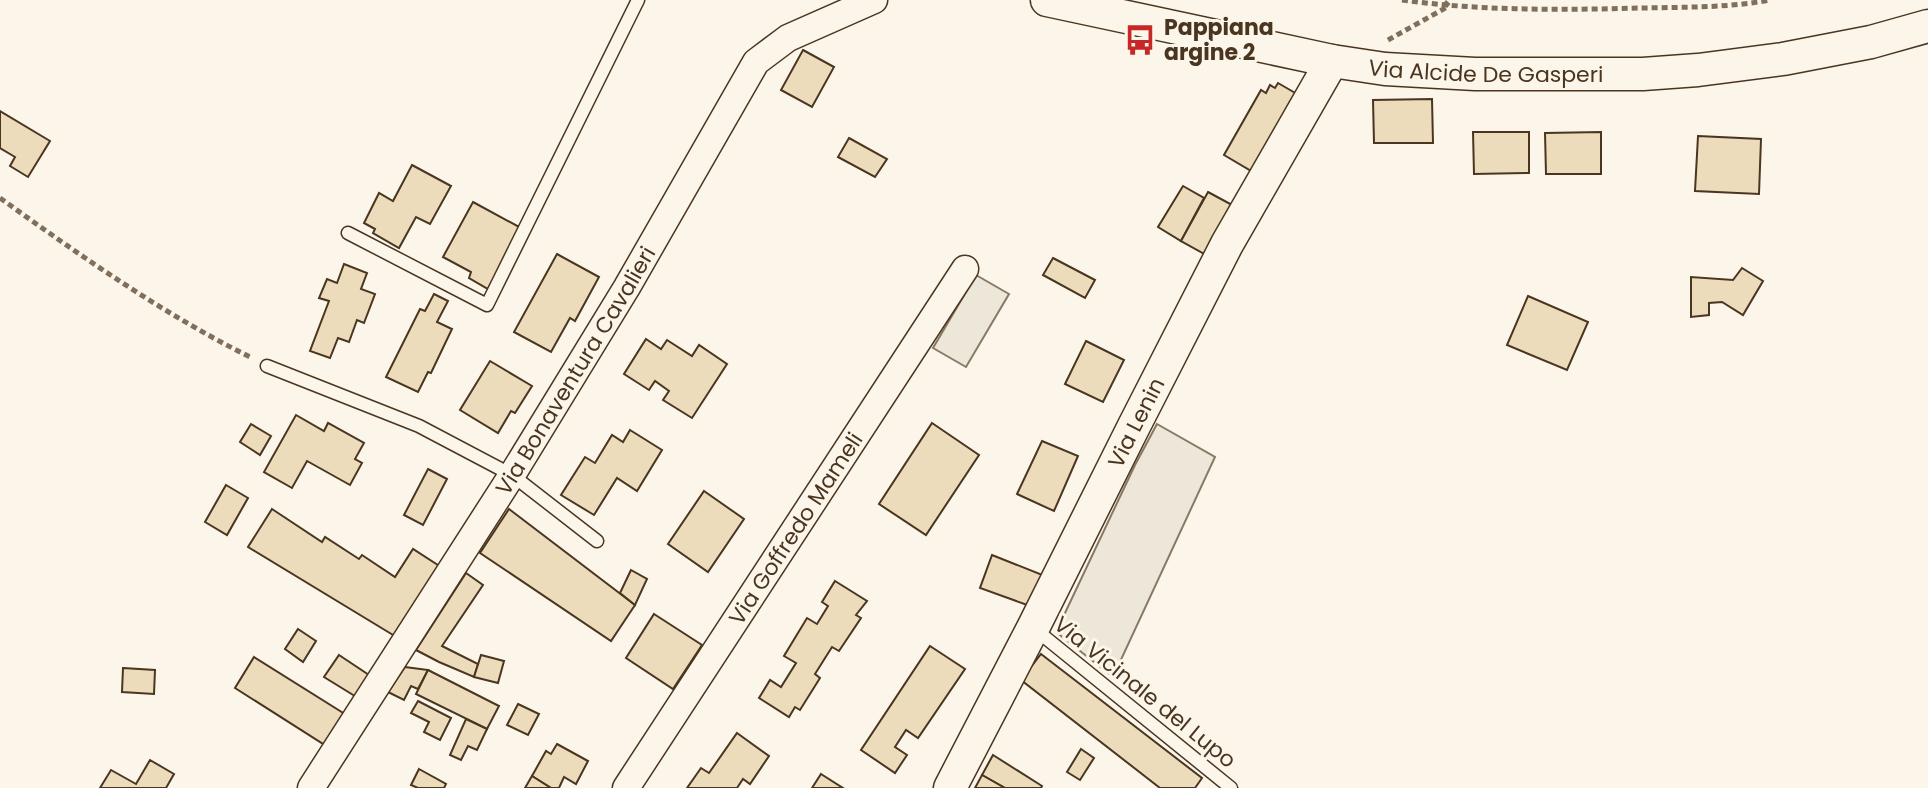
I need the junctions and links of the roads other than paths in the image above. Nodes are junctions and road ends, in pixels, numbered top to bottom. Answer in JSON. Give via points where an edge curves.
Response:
{"nodes":[{"id":1,"x":638,"y":0,"type":"edge"},
{"id":2,"x":874,"y":0,"type":"edge"},
{"id":3,"x":1047,"y":0,"type":"edge"},
{"id":4,"x":1928,"y":26,"type":"edge"},
{"id":5,"x":1338,"y":62,"type":"junction"},
{"id":6,"x":348,"y":233,"type":"dead end"},
{"id":7,"x":965,"y":269,"type":"dead end"},
{"id":8,"x":267,"y":366,"type":"road end"},
{"id":9,"x":512,"y":475,"type":"junction"},
{"id":10,"x":597,"y":541,"type":"dead end"},
{"id":11,"x":1033,"y":628,"type":"junction"},
{"id":12,"x":311,"y":788,"type":"edge"},
{"id":13,"x":626,"y":788,"type":"edge"},
{"id":14,"x":950,"y":788,"type":"edge"},
{"id":15,"x":1231,"y":788,"type":"edge"}],
"edges":[{"from":1,"to":6,"type":"lane","via":[[487,305]]},
{"from":2,"to":9,"type":"street","name":"Via Bonaventura Cavalieri","via":[[788,38],[756,62]]},
{"from":3,"to":5,"type":"street","name":"Via Alcide De Gasperi"},
{"from":4,"to":5,"type":"street","name":"Via Alcide De Gasperi","via":[[1812,54],[1643,74],[1475,74]]},
{"from":5,"to":11,"type":"street","name":"Via Lenin","via":[[1227,244]]},
{"from":7,"to":13,"type":"street","name":"Via Goffredo Mameli"},
{"from":8,"to":9,"type":"lane","via":[[419,426]]},
{"from":9,"to":10,"type":"lane"},
{"from":9,"to":12,"type":"street","name":"Via Bonaventura Cavalieri"},
{"from":11,"to":14,"type":"street","name":"Via Lenin"},
{"from":11,"to":15,"type":"lane","name":"Via Vicinale del Lupo"}]}
